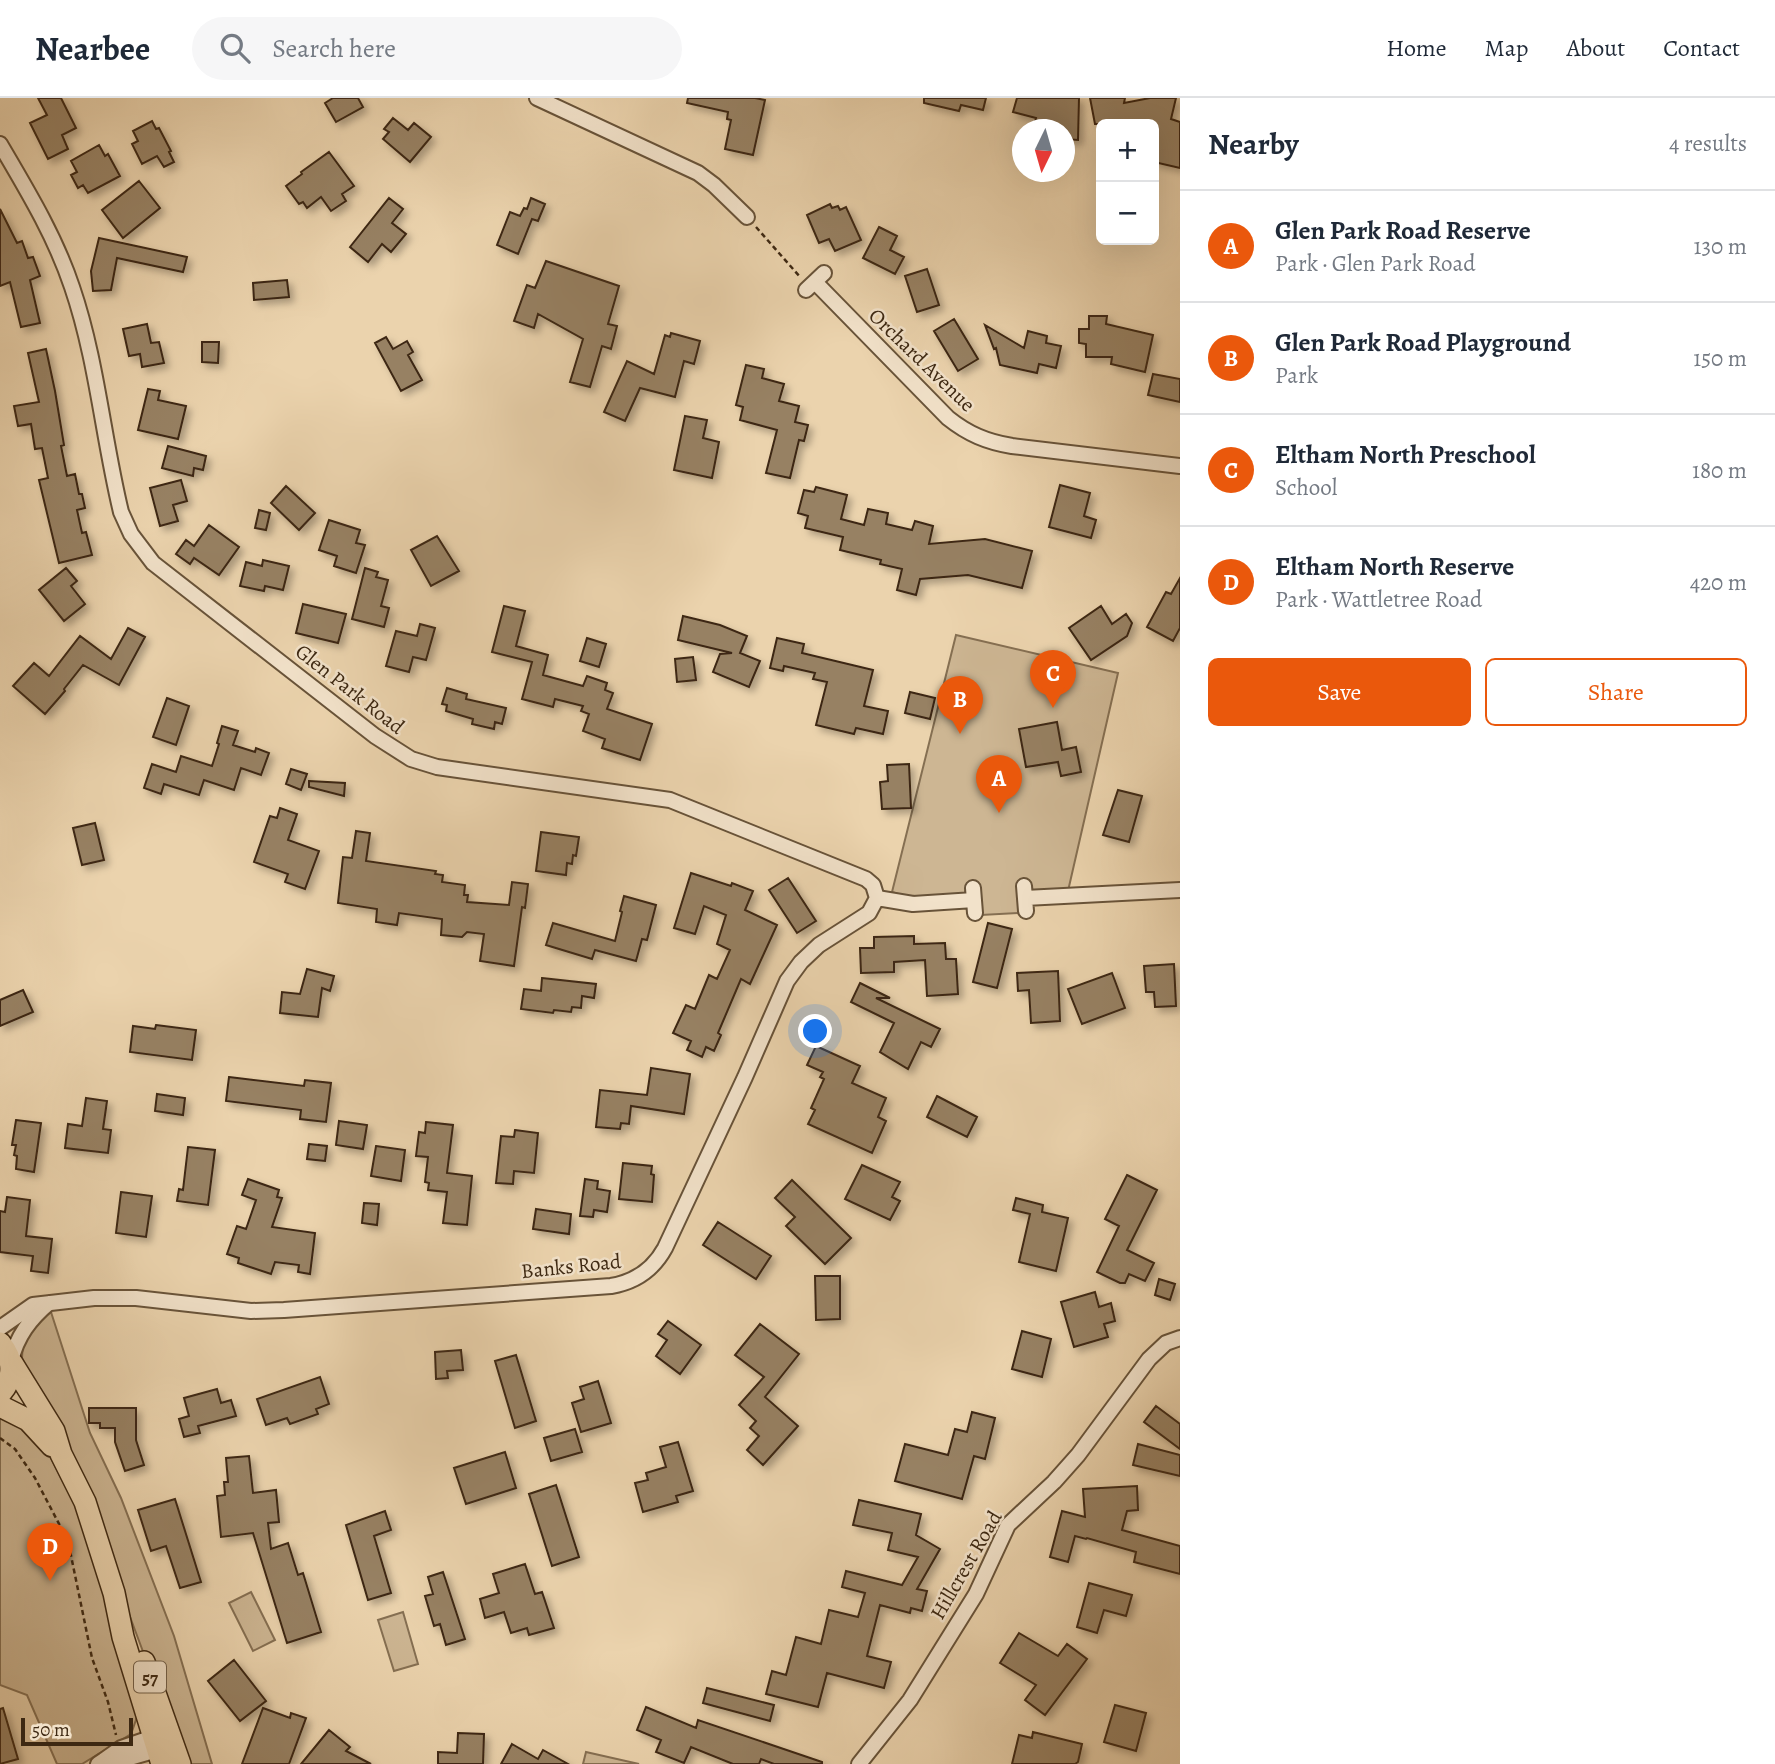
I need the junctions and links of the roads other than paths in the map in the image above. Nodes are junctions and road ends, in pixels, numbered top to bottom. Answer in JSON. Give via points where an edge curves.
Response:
{"nodes":[{"id":1,"x":537,"y":98,"type":"edge"},
{"id":2,"x":0,"y":144,"type":"edge"},
{"id":3,"x":748,"y":217,"type":"road end"},
{"id":4,"x":814,"y":283,"type":"road end"},
{"id":5,"x":1180,"y":466,"type":"edge"},
{"id":6,"x":1180,"y":890,"type":"edge"},
{"id":7,"x":877,"y":898,"type":"junction"},
{"id":8,"x":1025,"y":898,"type":"dead end"},
{"id":9,"x":974,"y":900,"type":"dead end"},
{"id":10,"x":49,"y":1303,"type":"junction"},
{"id":11,"x":0,"y":1328,"type":"edge"},
{"id":12,"x":1180,"y":1338,"type":"edge"},
{"id":13,"x":8,"y":1356,"type":"edge"},
{"id":14,"x":0,"y":1394,"type":"edge"},
{"id":15,"x":0,"y":1406,"type":"edge"},
{"id":16,"x":61,"y":1454,"type":"junction"},
{"id":17,"x":166,"y":1748,"type":"edge"},
{"id":18,"x":101,"y":1762,"type":"edge"},
{"id":19,"x":859,"y":1764,"type":"edge"}],
"edges":[{"from":1,"to":3,"type":"street","via":[[698,173]]},
{"from":2,"to":7,"type":"street","name":"Glen Park Road","via":[[64,264],[82,320],[121,512],[153,563],[411,759],[437,767],[670,800],[866,879]]},
{"from":4,"to":5,"type":"street","name":"Orchard Avenue","via":[[943,413],[969,433],[1012,446]]},
{"from":6,"to":8,"type":"street"},
{"from":7,"to":9,"type":"street","via":[[913,904]]},
{"from":7,"to":10,"type":"street","name":"Banks Road","via":[[869,914],[819,945],[787,981],[665,1248],[637,1278],[604,1287],[284,1310],[251,1311],[136,1298]]},
{"from":10,"to":11,"type":"street","name":"Banks Road","via":[[26,1308]]},
{"from":10,"to":13,"type":"street"},
{"from":12,"to":19,"type":"street","name":"Hillcrest Road","via":[[1149,1359],[1072,1462],[1008,1525],[976,1594],[910,1700]]},
{"from":13,"to":14,"type":"main road","via":[[10,1380]]},
{"from":13,"to":16,"type":"main road","number":"57","via":[[54,1431]]},
{"from":15,"to":16,"type":"main road","number":"57","via":[[28,1420]]},
{"from":16,"to":17,"type":"main road","number":"57","via":[[85,1502],[123,1637]]},
{"from":17,"to":18,"type":"street"},
{"from":17,"to":18,"type":"street","via":[[119,1748]]}]}
